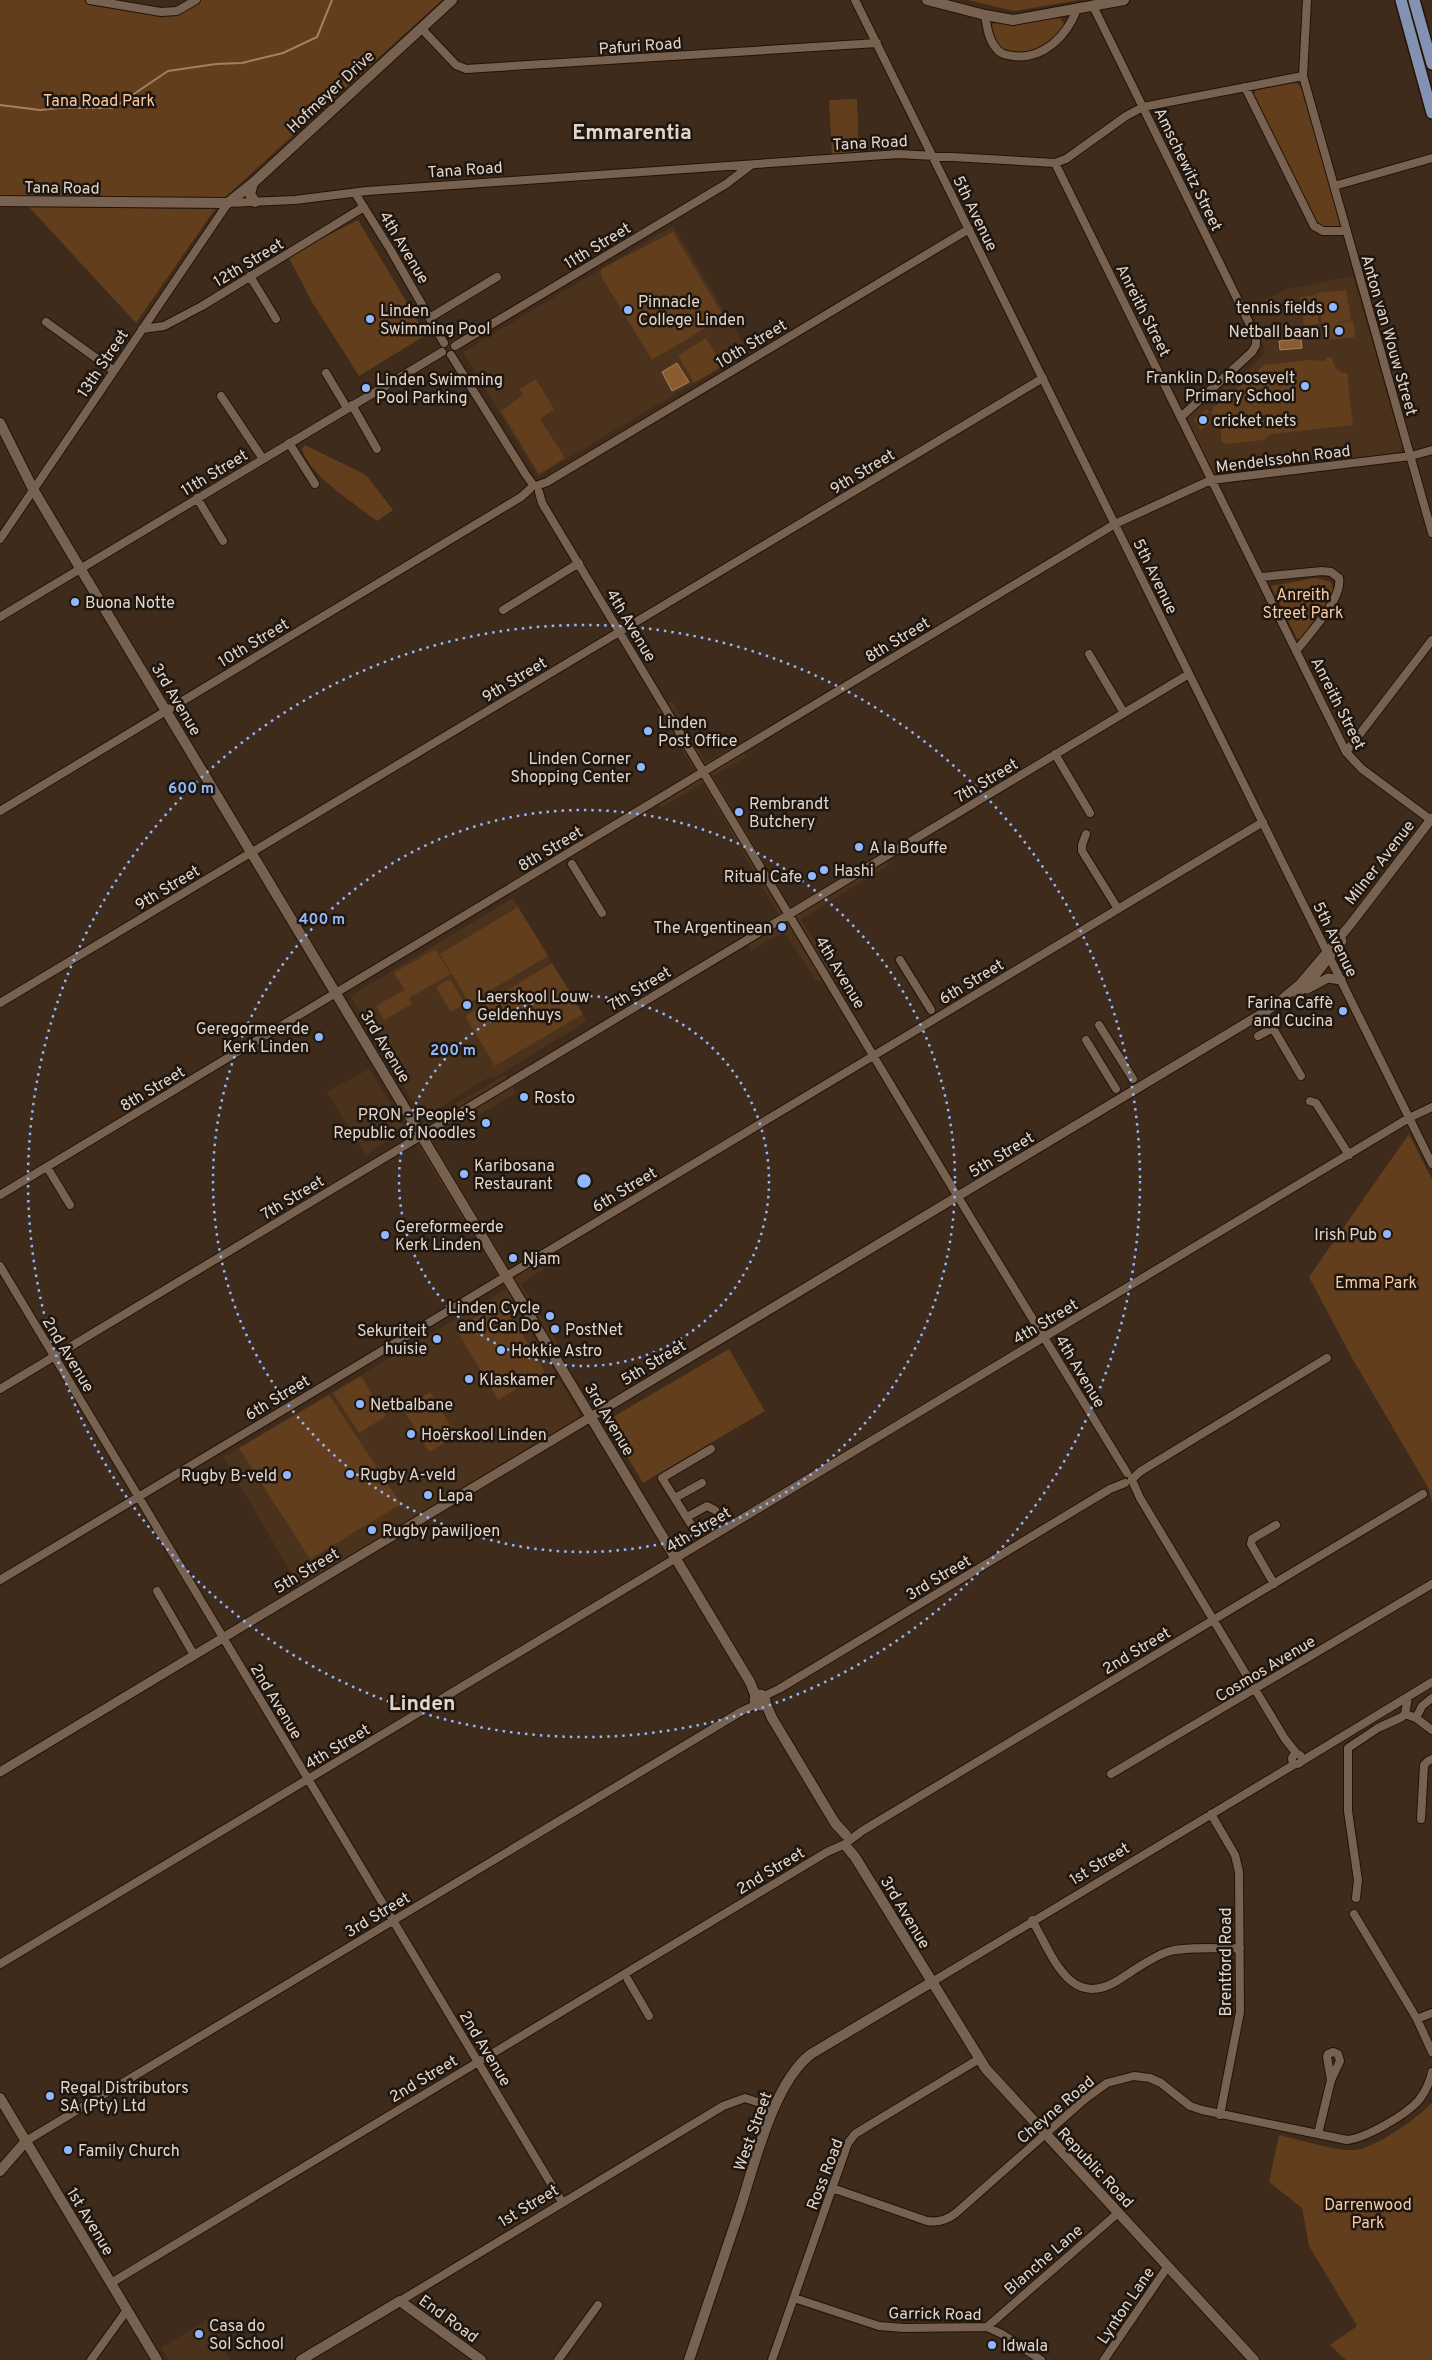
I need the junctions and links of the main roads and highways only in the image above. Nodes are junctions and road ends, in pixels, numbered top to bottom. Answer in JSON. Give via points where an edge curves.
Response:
{"nodes":[{"id":1,"x":452,"y":0,"type":"edge"},
{"id":2,"x":928,"y":0,"type":"edge"},
{"id":3,"x":1124,"y":0,"type":"edge"},
{"id":4,"x":1401,"y":0,"type":"edge"},
{"id":5,"x":1414,"y":0,"type":"edge"},
{"id":6,"x":1432,"y":64,"type":"edge"},
{"id":7,"x":1432,"y":113,"type":"edge"},
{"id":8,"x":252,"y":183,"type":"junction"},
{"id":9,"x":0,"y":201,"type":"edge"},
{"id":10,"x":255,"y":202,"type":"road end"},
{"id":11,"x":228,"y":203,"type":"joint"},
{"id":12,"x":0,"y":423,"type":"edge"},
{"id":13,"x":932,"y":1982,"type":"junction"},
{"id":14,"x":0,"y":2098,"type":"edge"},
{"id":15,"x":26,"y":2141,"type":"junction"},
{"id":16,"x":0,"y":2171,"type":"edge"},
{"id":17,"x":400,"y":2300,"type":"joint"},
{"id":18,"x":157,"y":2360,"type":"edge"},
{"id":19,"x":301,"y":2360,"type":"edge"},
{"id":20,"x":481,"y":2360,"type":"edge"},
{"id":21,"x":689,"y":2360,"type":"edge"},
{"id":22,"x":1254,"y":2360,"type":"edge"}],
"edges":[{"from":1,"to":8,"type":"main road","name":"Hofmeyer Drive"},
{"from":2,"to":3,"type":"main road","via":[[1012,20]]},
{"from":4,"to":7,"type":"main road"},
{"from":5,"to":6,"type":"main road"},
{"from":8,"to":10,"type":"main road","via":[[250,194]]},
{"from":8,"to":11,"type":"main road","name":"Hofmeyer Drive"},
{"from":9,"to":11,"type":"main road","name":"Tana Road"},
{"from":12,"to":13,"type":"main road","name":"3rd Avenue","via":[[33,489],[80,568]]},
{"from":13,"to":21,"type":"main road","name":"West Street","via":[[808,2056],[788,2080],[775,2108]]},
{"from":13,"to":22,"type":"main road","name":"Republic Road","via":[[979,2059],[1004,2090]]},
{"from":14,"to":15,"type":"main road","name":"1st Avenue"},
{"from":15,"to":16,"type":"main road"},
{"from":15,"to":18,"type":"main road","name":"1st Avenue"},
{"from":17,"to":19,"type":"main road","name":"1st Street"},
{"from":17,"to":20,"type":"main road","name":"End Road"}]}
